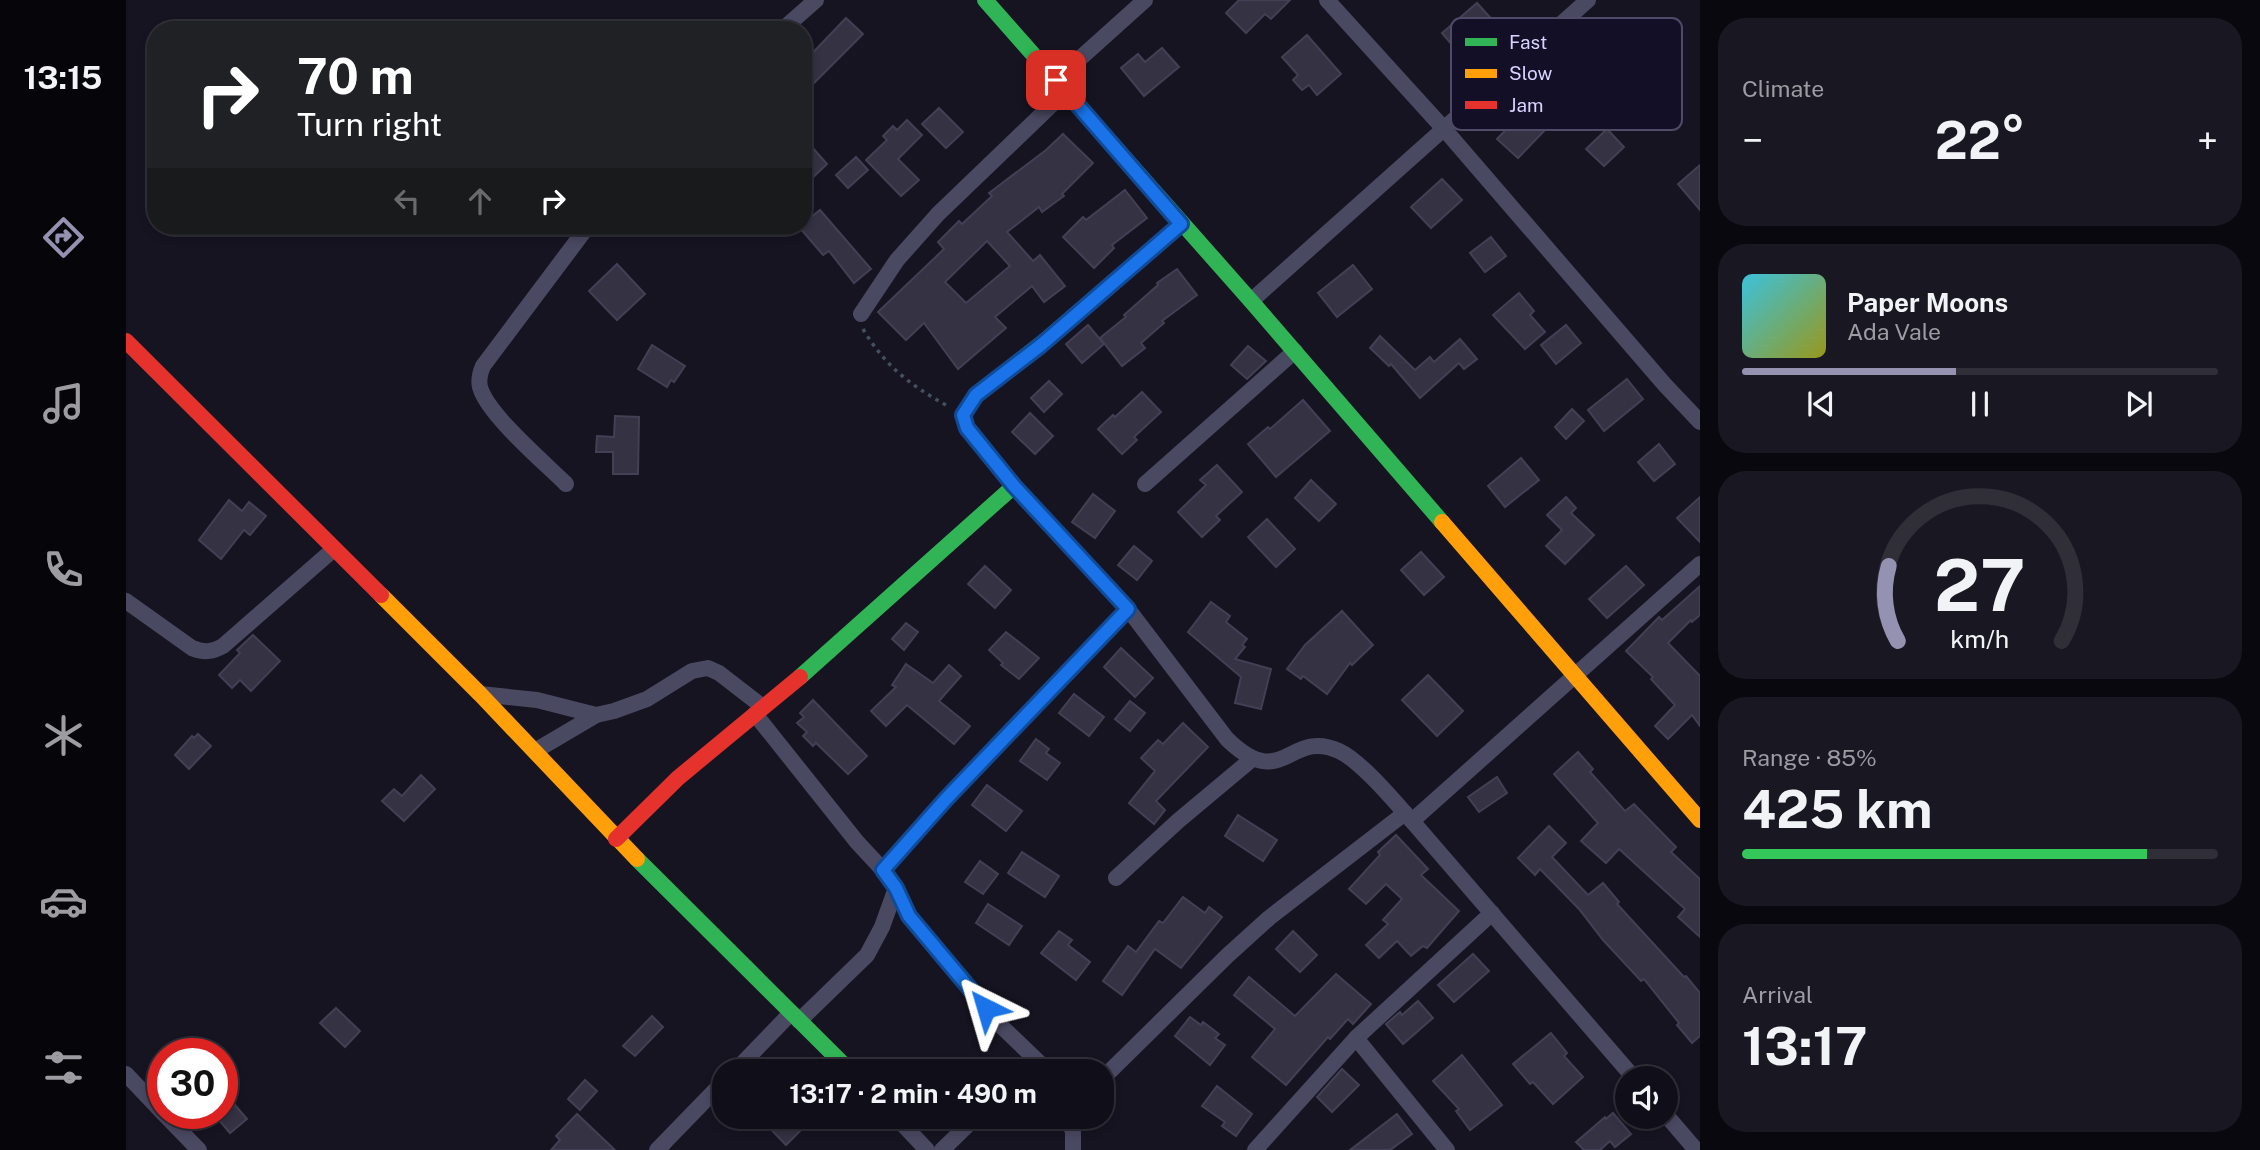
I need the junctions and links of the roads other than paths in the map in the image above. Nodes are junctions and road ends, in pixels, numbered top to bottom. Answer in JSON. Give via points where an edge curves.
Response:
{"nodes":[{"id":1,"x":817,"y":0,"type":"edge"},
{"id":2,"x":985,"y":0,"type":"edge"},
{"id":3,"x":1145,"y":0,"type":"edge"},
{"id":4,"x":1327,"y":0,"type":"edge"},
{"id":5,"x":1588,"y":0,"type":"edge"},
{"id":6,"x":1568,"y":18,"type":"edge"},
{"id":7,"x":792,"y":21,"type":"edge"},
{"id":8,"x":1061,"y":86,"type":"junction"},
{"id":9,"x":1451,"y":125,"type":"edge"},
{"id":10,"x":1445,"y":130,"type":"junction"},
{"id":11,"x":1181,"y":224,"type":"junction"},
{"id":12,"x":581,"y":235,"type":"edge"},
{"id":13,"x":1251,"y":301,"type":"junction"},
{"id":14,"x":861,"y":314,"type":"road end"},
{"id":15,"x":126,"y":341,"type":"edge"},
{"id":16,"x":1295,"y":351,"type":"junction"},
{"id":17,"x":1700,"y":422,"type":"edge"},
{"id":18,"x":566,"y":484,"type":"dead end"},
{"id":19,"x":1145,"y":485,"type":"dead end"},
{"id":20,"x":1014,"y":486,"type":"junction"},
{"id":21,"x":334,"y":549,"type":"junction"},
{"id":22,"x":1700,"y":565,"type":"edge"},
{"id":23,"x":126,"y":601,"type":"edge"},
{"id":24,"x":1128,"y":609,"type":"junction"},
{"id":25,"x":1576,"y":674,"type":"junction"},
{"id":26,"x":480,"y":694,"type":"junction"},
{"id":27,"x":759,"y":711,"type":"junction"},
{"id":28,"x":596,"y":715,"type":"junction"},
{"id":29,"x":535,"y":751,"type":"junction"},
{"id":30,"x":1252,"y":759,"type":"junction"},
{"id":31,"x":1408,"y":817,"type":"junction"},
{"id":32,"x":1700,"y":820,"type":"edge"},
{"id":33,"x":616,"y":839,"type":"junction"},
{"id":34,"x":883,"y":870,"type":"junction"},
{"id":35,"x":1116,"y":878,"type":"dead end"},
{"id":36,"x":896,"y":888,"type":"junction"},
{"id":37,"x":1492,"y":913,"type":"junction"},
{"id":38,"x":795,"y":1017,"type":"junction"},
{"id":39,"x":1356,"y":1038,"type":"junction"},
{"id":40,"x":748,"y":1059,"type":"edge"},
{"id":41,"x":837,"y":1059,"type":"edge"},
{"id":42,"x":1035,"y":1059,"type":"edge"},
{"id":43,"x":1624,"y":1066,"type":"edge"},
{"id":44,"x":1114,"y":1067,"type":"edge"},
{"id":45,"x":126,"y":1074,"type":"edge"},
{"id":46,"x":712,"y":1093,"type":"edge"},
{"id":47,"x":147,"y":1096,"type":"edge"},
{"id":48,"x":179,"y":1129,"type":"edge"},
{"id":49,"x":907,"y":1129,"type":"edge"},
{"id":50,"x":964,"y":1129,"type":"edge"},
{"id":51,"x":1071,"y":1129,"type":"edge"},
{"id":52,"x":1678,"y":1129,"type":"edge"},
{"id":53,"x":199,"y":1150,"type":"edge"},
{"id":54,"x":657,"y":1150,"type":"edge"},
{"id":55,"x":927,"y":1150,"type":"edge"},
{"id":56,"x":942,"y":1150,"type":"edge"},
{"id":57,"x":1073,"y":1150,"type":"edge"},
{"id":58,"x":1255,"y":1150,"type":"edge"},
{"id":59,"x":1447,"y":1150,"type":"edge"},
{"id":60,"x":1696,"y":1150,"type":"edge"}],
"edges":[{"from":1,"to":7,"type":"street"},
{"from":2,"to":8,"type":"street"},
{"from":3,"to":8,"type":"street"},
{"from":4,"to":10,"type":"street"},
{"from":5,"to":6,"type":"street"},
{"from":8,"to":11,"type":"street"},
{"from":8,"to":14,"type":"street","via":[[897,260]]},
{"from":9,"to":10,"type":"street"},
{"from":10,"to":13,"type":"street"},
{"from":10,"to":17,"type":"street"},
{"from":11,"to":13,"type":"street"},
{"from":11,"to":20,"type":"street","via":[[976,395],[963,415],[967,428]]},
{"from":12,"to":18,"type":"street","via":[[479,375],[485,399]]},
{"from":13,"to":16,"type":"street"},
{"from":15,"to":21,"type":"street"},
{"from":16,"to":19,"type":"street"},
{"from":16,"to":25,"type":"street"},
{"from":20,"to":24,"type":"street"},
{"from":20,"to":27,"type":"street"},
{"from":21,"to":23,"type":"street","via":[[211,652],[192,648]]},
{"from":21,"to":26,"type":"street"},
{"from":22,"to":25,"type":"street"},
{"from":24,"to":30,"type":"street","via":[[1227,739]]},
{"from":24,"to":34,"type":"street"},
{"from":25,"to":31,"type":"street"},
{"from":25,"to":32,"type":"street"},
{"from":26,"to":28,"type":"street","via":[[537,700]]},
{"from":26,"to":29,"type":"street"},
{"from":27,"to":28,"type":"street","via":[[708,668],[692,671],[647,699]]},
{"from":27,"to":33,"type":"street","via":[[678,778]]},
{"from":27,"to":34,"type":"street"},
{"from":28,"to":29,"type":"street"},
{"from":29,"to":33,"type":"street"},
{"from":30,"to":31,"type":"street","via":[[1276,762],[1303,747],[1339,751]]},
{"from":30,"to":35,"type":"street"},
{"from":31,"to":37,"type":"street"},
{"from":31,"to":44,"type":"street","via":[[1269,918]]},
{"from":33,"to":38,"type":"street"},
{"from":34,"to":36,"type":"street"},
{"from":36,"to":38,"type":"street","via":[[867,955]]},
{"from":36,"to":42,"type":"street","via":[[909,916],[999,1024]]},
{"from":37,"to":39,"type":"street"},
{"from":37,"to":43,"type":"street"},
{"from":38,"to":40,"type":"street"},
{"from":38,"to":41,"type":"street"},
{"from":39,"to":58,"type":"street"},
{"from":39,"to":59,"type":"street"},
{"from":45,"to":47,"type":"street"},
{"from":46,"to":54,"type":"street"},
{"from":48,"to":53,"type":"street"},
{"from":49,"to":55,"type":"street"},
{"from":50,"to":56,"type":"street"},
{"from":51,"to":57,"type":"street"},
{"from":52,"to":60,"type":"street"}]}
